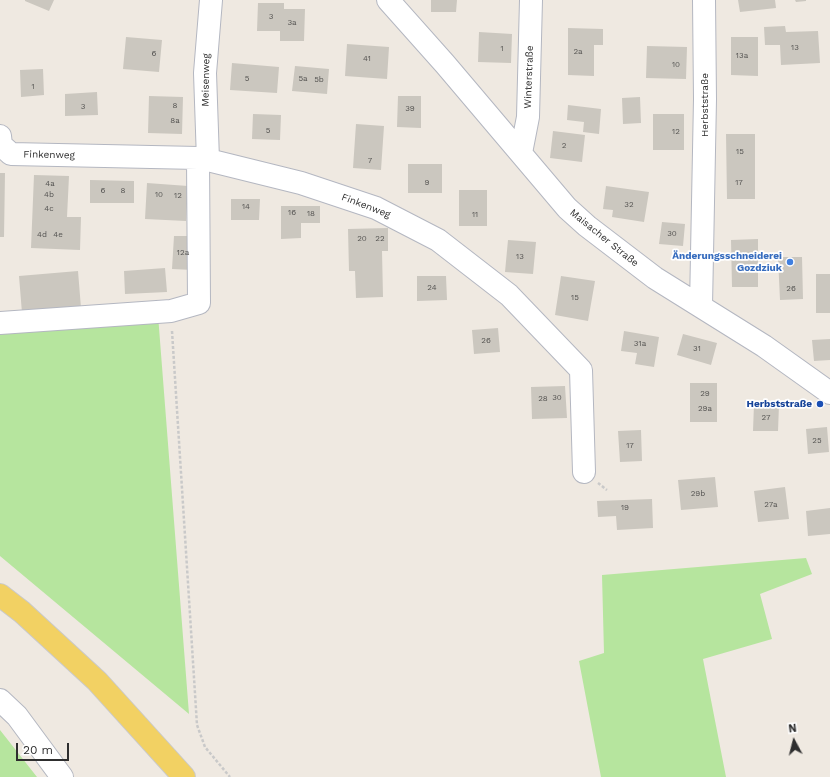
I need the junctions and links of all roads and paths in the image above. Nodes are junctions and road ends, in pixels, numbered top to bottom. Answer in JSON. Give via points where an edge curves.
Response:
{"nodes":[{"id":1,"x":211,"y":0,"type":"edge"},
{"id":2,"x":388,"y":0,"type":"edge"},
{"id":3,"x":531,"y":0,"type":"edge"},
{"id":4,"x":704,"y":0,"type":"edge"},
{"id":5,"x":0,"y":140,"type":"edge"},
{"id":6,"x":521,"y":154,"type":"junction"},
{"id":7,"x":203,"y":159,"type":"junction"},
{"id":8,"x":701,"y":306,"type":"junction"},
{"id":9,"x":171,"y":311,"type":"junction"},
{"id":10,"x":0,"y":323,"type":"edge"},
{"id":11,"x":830,"y":393,"type":"edge"},
{"id":12,"x":584,"y":472,"type":"dead end"},
{"id":13,"x":0,"y":594,"type":"edge"},
{"id":14,"x":0,"y":700,"type":"edge"},
{"id":15,"x":62,"y":777,"type":"edge"},
{"id":16,"x":184,"y":777,"type":"edge"},
{"id":17,"x":230,"y":777,"type":"edge"}],
"edges":[{"from":1,"to":7,"type":"street","name":"Meisenweg","via":[[205,73]]},
{"from":2,"to":6,"type":"street","name":"Maisacher Straße"},
{"from":3,"to":6,"type":"street","name":"Winterstraße","via":[[528,117]]},
{"from":4,"to":8,"type":"street","name":"Herbststraße","via":[[706,99]]},
{"from":5,"to":7,"type":"street","name":"Finkenweg","via":[[10,154]]},
{"from":6,"to":8,"type":"street","name":"Maisacher Straße","via":[[567,208],[587,226],[655,278]]},
{"from":7,"to":9,"type":"street","name":"Meisenweg","via":[[199,303]]},
{"from":7,"to":12,"type":"street","name":"Finkenweg","via":[[301,183],[376,208],[438,240],[509,295],[581,370]]},
{"from":8,"to":11,"type":"street","name":"Maisacher Straße","via":[[764,346]]},
{"from":9,"to":10,"type":"street"},
{"from":9,"to":17,"type":"path","via":[[197,725],[205,747]]},
{"from":13,"to":16,"type":"main road","via":[[97,681]]},
{"from":14,"to":15,"type":"street","via":[[17,716]]}]}
